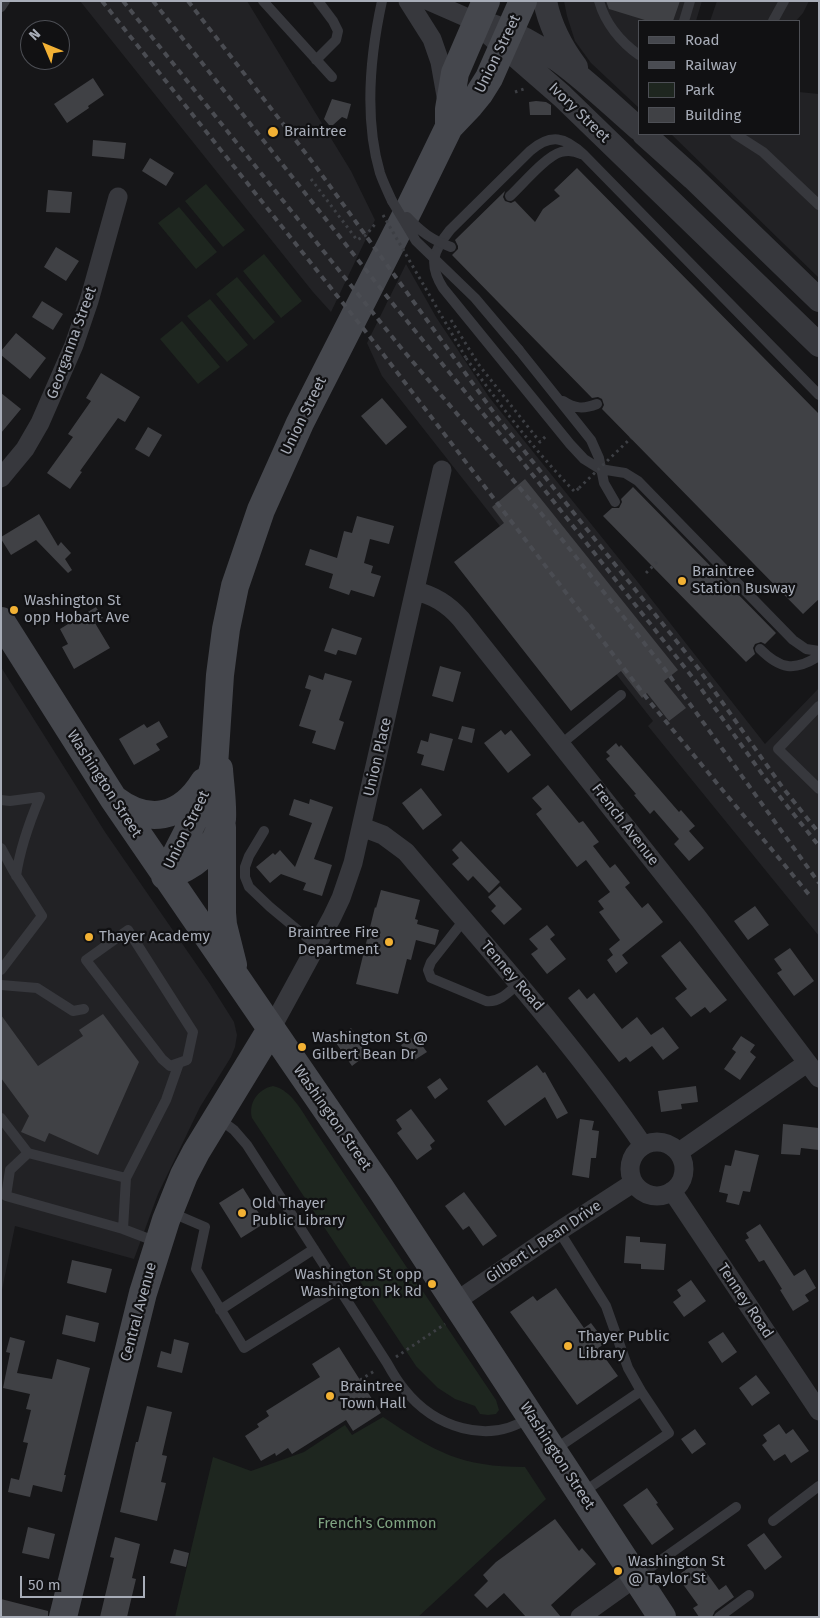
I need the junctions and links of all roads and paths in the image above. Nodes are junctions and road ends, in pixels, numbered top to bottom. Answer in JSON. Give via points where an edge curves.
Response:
{"nodes":[{"id":1,"x":5,"y":1,"type":"edge"},
{"id":2,"x":263,"y":1,"type":"edge"},
{"id":3,"x":318,"y":1,"type":"edge"},
{"id":4,"x":382,"y":1,"type":"edge"},
{"id":5,"x":408,"y":1,"type":"edge"},
{"id":6,"x":430,"y":1,"type":"edge"},
{"id":7,"x":523,"y":1,"type":"edge"},
{"id":8,"x":545,"y":1,"type":"edge"},
{"id":9,"x":599,"y":1,"type":"edge"},
{"id":10,"x":690,"y":1,"type":"edge"},
{"id":11,"x":784,"y":1,"type":"edge"},
{"id":12,"x":1,"y":7,"type":"edge"},
{"id":13,"x":482,"y":12,"type":"edge"},
{"id":14,"x":684,"y":20,"type":"edge"},
{"id":15,"x":774,"y":20,"type":"edge"},
{"id":16,"x":507,"y":39,"type":"junction"},
{"id":17,"x":638,"y":54,"type":"edge"},
{"id":18,"x":316,"y":60,"type":"junction"},
{"id":19,"x":332,"y":78,"type":"dead end"},
{"id":20,"x":594,"y":90,"type":"junction"},
{"id":21,"x":449,"y":118,"type":"junction"},
{"id":22,"x":638,"y":128,"type":"edge"},
{"id":23,"x":645,"y":135,"type":"edge"},
{"id":24,"x":737,"y":135,"type":"edge"},
{"id":25,"x":584,"y":155,"type":"junction"},
{"id":26,"x":623,"y":155,"type":"junction"},
{"id":27,"x":311,"y":180,"type":"dead end"},
{"id":28,"x":510,"y":196,"type":"dead end"},
{"id":29,"x":118,"y":197,"type":"dead end"},
{"id":30,"x":392,"y":201,"type":"junction"},
{"id":31,"x":819,"y":205,"type":"edge"},
{"id":32,"x":759,"y":242,"type":"junction"},
{"id":33,"x":451,"y":247,"type":"dead end"},
{"id":34,"x":819,"y":300,"type":"edge"},
{"id":35,"x":819,"y":345,"type":"edge"},
{"id":36,"x":472,"y":354,"type":"dead end"},
{"id":37,"x":819,"y":395,"type":"edge"},
{"id":38,"x":557,"y":396,"type":"junction"},
{"id":39,"x":598,"y":404,"type":"dead end"},
{"id":40,"x":546,"y":436,"type":"dead end"},
{"id":41,"x":631,"y":438,"type":"dead end"},
{"id":42,"x":600,"y":469,"type":"junction"},
{"id":43,"x":442,"y":470,"type":"dead end"},
{"id":44,"x":1,"y":478,"type":"edge"},
{"id":45,"x":615,"y":502,"type":"dead end"},
{"id":46,"x":657,"y":562,"type":"dead end"},
{"id":47,"x":646,"y":573,"type":"dead end"},
{"id":48,"x":415,"y":592,"type":"junction"},
{"id":49,"x":1,"y":621,"type":"edge"},
{"id":50,"x":760,"y":649,"type":"dead end"},
{"id":51,"x":819,"y":651,"type":"edge"},
{"id":52,"x":819,"y":656,"type":"edge"},
{"id":53,"x":621,"y":695,"type":"dead end"},
{"id":54,"x":819,"y":706,"type":"edge"},
{"id":55,"x":217,"y":725,"type":"junction"},
{"id":56,"x":560,"y":744,"type":"junction"},
{"id":57,"x":819,"y":789,"type":"edge"},
{"id":58,"x":113,"y":798,"type":"junction"},
{"id":59,"x":1,"y":800,"type":"edge"},
{"id":60,"x":222,"y":820,"type":"junction"},
{"id":61,"x":362,"y":827,"type":"junction"},
{"id":62,"x":264,"y":831,"type":"dead end"},
{"id":63,"x":1,"y":848,"type":"edge"},
{"id":64,"x":16,"y":876,"type":"junction"},
{"id":65,"x":165,"y":876,"type":"junction"},
{"id":66,"x":464,"y":920,"type":"junction"},
{"id":67,"x":317,"y":946,"type":"junction"},
{"id":68,"x":1,"y":970,"type":"edge"},
{"id":69,"x":239,"y":983,"type":"junction"},
{"id":70,"x":518,"y":984,"type":"junction"},
{"id":71,"x":1,"y":985,"type":"edge"},
{"id":72,"x":84,"y":1009,"type":"dead end"},
{"id":73,"x":271,"y":1029,"type":"junction"},
{"id":74,"x":807,"y":1063,"type":"junction"},
{"id":75,"x":178,"y":1064,"type":"junction"},
{"id":76,"x":819,"y":1078,"type":"edge"},
{"id":77,"x":1,"y":1118,"type":"edge"},
{"id":78,"x":218,"y":1118,"type":"junction"},
{"id":79,"x":643,"y":1145,"type":"junction"},
{"id":80,"x":28,"y":1152,"type":"junction"},
{"id":81,"x":679,"y":1152,"type":"junction"},
{"id":82,"x":1,"y":1166,"type":"edge"},
{"id":83,"x":9,"y":1175,"type":"junction"},
{"id":84,"x":126,"y":1178,"type":"junction"},
{"id":85,"x":634,"y":1183,"type":"junction"},
{"id":86,"x":672,"y":1192,"type":"junction"},
{"id":87,"x":169,"y":1211,"type":"junction"},
{"id":88,"x":123,"y":1229,"type":"junction"},
{"id":89,"x":559,"y":1231,"type":"junction"},
{"id":90,"x":158,"y":1242,"type":"junction"},
{"id":91,"x":314,"y":1249,"type":"junction"},
{"id":92,"x":339,"y":1289,"type":"junction"},
{"id":93,"x":459,"y":1307,"type":"junction"},
{"id":94,"x":220,"y":1310,"type":"junction"},
{"id":95,"x":387,"y":1364,"type":"junction"},
{"id":96,"x":360,"y":1380,"type":"dead end"},
{"id":97,"x":641,"y":1392,"type":"junction"},
{"id":98,"x":819,"y":1411,"type":"edge"},
{"id":99,"x":531,"y":1416,"type":"junction"},
{"id":100,"x":554,"y":1451,"type":"junction"},
{"id":101,"x":819,"y":1486,"type":"edge"},
{"id":102,"x":582,"y":1493,"type":"junction"},
{"id":103,"x":736,"y":1507,"type":"dead end"},
{"id":104,"x":774,"y":1521,"type":"dead end"},
{"id":105,"x":636,"y":1578,"type":"junction"},
{"id":106,"x":750,"y":1595,"type":"dead end"},
{"id":107,"x":63,"y":1617,"type":"edge"},
{"id":108,"x":580,"y":1617,"type":"edge"},
{"id":109,"x":662,"y":1617,"type":"edge"},
{"id":110,"x":719,"y":1617,"type":"edge"}],
"edges":[{"from":1,"to":12,"type":"lane"},
{"from":2,"to":18,"type":"lane"},
{"from":3,"to":18,"type":"lane","via":[[338,31],[336,40]]},
{"from":4,"to":30,"type":"lane","via":[[370,113],[380,174]]},
{"from":5,"to":21,"type":"street","via":[[432,39],[440,62]]},
{"from":6,"to":13,"type":"street"},
{"from":7,"to":16,"type":"main road","name":"Union Street"},
{"from":8,"to":20,"type":"street","via":[[550,23],[561,45]]},
{"from":9,"to":17,"type":"lane","via":[[602,13],[615,33]]},
{"from":10,"to":14,"type":"lane"},
{"from":11,"to":15,"type":"lane"},
{"from":13,"to":16,"type":"street","name":"Ivory Street"},
{"from":13,"to":21,"type":"main road","name":"Union Street","via":[[455,73]]},
{"from":16,"to":20,"type":"street","name":"Ivory Street","via":[[536,46]]},
{"from":16,"to":21,"type":"main road","name":"Union Street","via":[[480,94]]},
{"from":16,"to":26,"type":"street","name":"Ivory Street"},
{"from":18,"to":19,"type":"lane"},
{"from":20,"to":22,"type":"street","name":"Ivory Street"},
{"from":21,"to":55,"type":"main road","name":"Union Street","via":[[410,207],[300,423],[261,510],[230,608]]},
{"from":23,"to":32,"type":"street"},
{"from":24,"to":31,"type":"lane","via":[[763,152]]},
{"from":25,"to":28,"type":"lane","via":[[569,151],[556,154]]},
{"from":25,"to":37,"type":"lane"},
{"from":25,"to":42,"type":"lane","via":[[563,140],[549,140],[536,146],[450,230],[439,245],[433,262],[447,294],[570,444],[584,459]]},
{"from":26,"to":32,"type":"street","via":[[704,221],[748,266],[762,273],[769,263]]},
{"from":26,"to":35,"type":"street","name":"Ivory Street"},
{"from":27,"to":41,"type":"path","bridge":true,"via":[[356,240],[366,235],[383,216],[466,358],[575,492]]},
{"from":29,"to":44,"type":"street","name":"Georganna Street","via":[[74,345],[40,423],[25,449]]},
{"from":30,"to":33,"type":"lane","bridge":true,"via":[[420,232]]},
{"from":30,"to":38,"type":"lane","bridge":true,"via":[[416,241],[475,298]]},
{"from":32,"to":34,"type":"street"},
{"from":36,"to":40,"type":"path","via":[[540,442]]},
{"from":38,"to":39,"type":"lane","via":[[576,408]]},
{"from":38,"to":42,"type":"lane","via":[[591,440]]},
{"from":42,"to":45,"type":"lane"},
{"from":42,"to":51,"type":"lane","via":[[625,473],[638,482],[793,640],[806,650]]},
{"from":43,"to":48,"type":"street","name":"Union Place"},
{"from":46,"to":47,"type":"path"},
{"from":48,"to":56,"type":"street","name":"French Avenue","via":[[431,596],[454,611]]},
{"from":48,"to":61,"type":"street","name":"Union Place"},
{"from":49,"to":58,"type":"main road","name":"Washington Street"},
{"from":50,"to":52,"type":"lane","via":[[774,662],[789,667]]},
{"from":53,"to":56,"type":"lane"},
{"from":54,"to":57,"type":"lane","via":[[778,749]]},
{"from":55,"to":58,"type":"main road","via":[[207,776],[194,796],[177,809],[159,815],[140,814]]},
{"from":55,"to":60,"type":"main road","name":"Union Street"},
{"from":55,"to":65,"type":"main road","name":"Union Street","via":[[214,766],[208,789]]},
{"from":56,"to":74,"type":"street","name":"French Avenue","via":[[699,919]]},
{"from":58,"to":65,"type":"main road","name":"Washington Street"},
{"from":59,"to":64,"type":"lane","via":[[40,797],[22,845]]},
{"from":60,"to":65,"type":"main road","name":"Union Street","via":[[215,839],[203,856],[185,869]]},
{"from":60,"to":69,"type":"main road","via":[[222,913]]},
{"from":61,"to":66,"type":"street","name":"Tenney Road","via":[[382,835],[406,852]]},
{"from":61,"to":67,"type":"street","name":"Union Place","via":[[348,881]]},
{"from":62,"to":67,"type":"lane","via":[[245,867],[249,888]]},
{"from":63,"to":64,"type":"lane"},
{"from":64,"to":68,"type":"lane","via":[[42,916]]},
{"from":65,"to":69,"type":"main road","name":"Washington Street"},
{"from":66,"to":70,"type":"street","name":"Tenney Road"},
{"from":66,"to":70,"type":"lane","via":[[432,962],[428,970],[431,978],[491,1002]]},
{"from":67,"to":73,"type":"street","name":"Union Place"},
{"from":69,"to":73,"type":"main road","name":"Washington Street"},
{"from":70,"to":79,"type":"street","name":"Tenney Road","via":[[559,1031]]},
{"from":71,"to":72,"type":"lane","via":[[37,988],[73,1010]]},
{"from":73,"to":78,"type":"main road","name":"Central Avenue"},
{"from":73,"to":93,"type":"main road","name":"Washington Street"},
{"from":74,"to":76,"type":"street","name":"French Avenue"},
{"from":74,"to":81,"type":"street"},
{"from":75,"to":75,"type":"lane","via":[[187,1060],[193,1032],[128,930],[86,960],[162,1059],[170,1066]]},
{"from":75,"to":84,"type":"lane","via":[[166,1100]]},
{"from":77,"to":80,"type":"lane"},
{"from":78,"to":87,"type":"main road","name":"Central Avenue","via":[[184,1175]]},
{"from":78,"to":91,"type":"lane","via":[[247,1145]]},
{"from":79,"to":81,"type":"street","via":[[664,1142]]},
{"from":79,"to":85,"type":"street","via":[[630,1162]]},
{"from":80,"to":83,"type":"lane"},
{"from":80,"to":84,"type":"lane"},
{"from":81,"to":86,"type":"street","via":[[684,1174]]},
{"from":82,"to":83,"type":"lane"},
{"from":83,"to":88,"type":"lane","via":[[6,1196]]},
{"from":84,"to":88,"type":"lane"},
{"from":85,"to":86,"type":"street","via":[[648,1195]]},
{"from":85,"to":89,"type":"street","name":"Gilbert L Bean Drive"},
{"from":86,"to":98,"type":"street","name":"Tenney Road"},
{"from":87,"to":90,"type":"main road","name":"Central Avenue"},
{"from":87,"to":94,"type":"lane","via":[[204,1228],[196,1269]]},
{"from":88,"to":90,"type":"lane"},
{"from":89,"to":93,"type":"street","name":"Gilbert L Bean Drive"},
{"from":89,"to":97,"type":"lane","via":[[606,1306],[628,1368]]},
{"from":90,"to":107,"type":"main road","name":"Central Avenue","via":[[142,1293]]},
{"from":91,"to":92,"type":"lane"},
{"from":91,"to":94,"type":"lane"},
{"from":92,"to":94,"type":"lane","via":[[244,1348]]},
{"from":92,"to":95,"type":"lane"},
{"from":93,"to":95,"type":"path"},
{"from":93,"to":99,"type":"main road","name":"Washington Street"},
{"from":95,"to":96,"type":"path"},
{"from":95,"to":99,"type":"lane","via":[[412,1398],[454,1425],[476,1431],[496,1431],[517,1425]]},
{"from":97,"to":100,"type":"lane"},
{"from":97,"to":102,"type":"lane","via":[[669,1433]]},
{"from":99,"to":100,"type":"main road","name":"Washington Street"},
{"from":100,"to":102,"type":"main road","name":"Washington Street"},
{"from":101,"to":104,"type":"lane"},
{"from":102,"to":105,"type":"main road","name":"Washington Street"},
{"from":103,"to":105,"type":"lane"},
{"from":105,"to":108,"type":"street"},
{"from":105,"to":109,"type":"main road","name":"Washington Street"},
{"from":106,"to":110,"type":"lane"}]}
